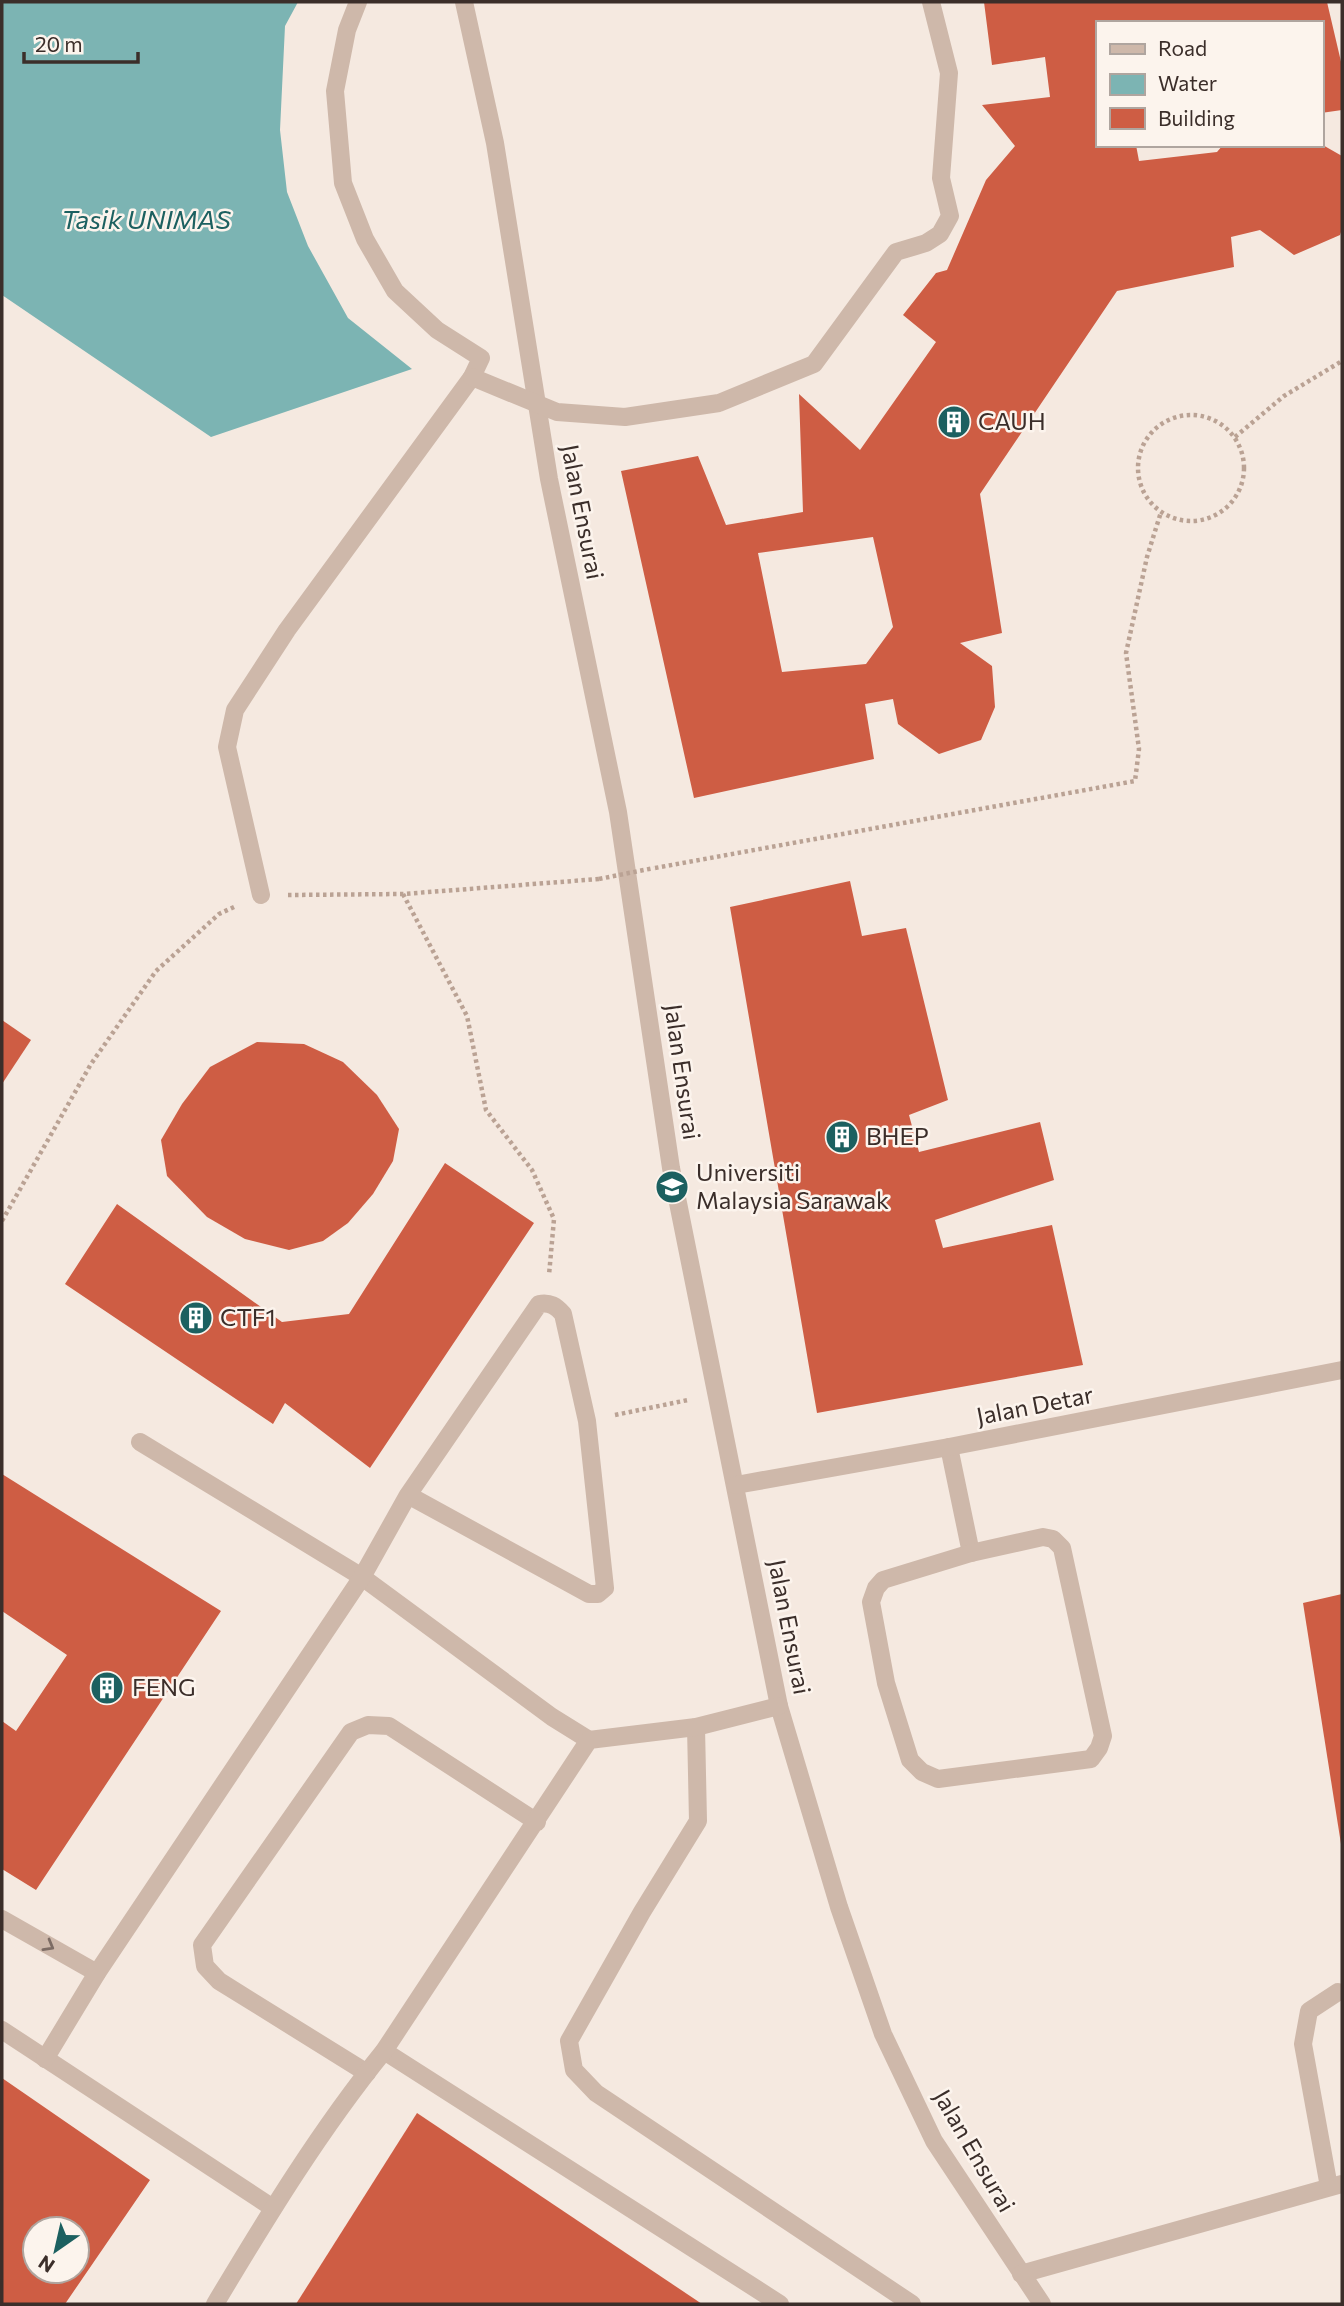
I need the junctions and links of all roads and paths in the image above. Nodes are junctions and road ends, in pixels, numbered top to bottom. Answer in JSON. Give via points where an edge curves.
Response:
{"nodes":[{"id":1,"x":358,"y":2,"type":"edge"},
{"id":2,"x":464,"y":2,"type":"edge"},
{"id":3,"x":931,"y":2,"type":"edge"},
{"id":4,"x":1342,"y":361,"type":"edge"},
{"id":5,"x":472,"y":377,"type":"junction"},
{"id":6,"x":1234,"y":437,"type":"junction"},
{"id":7,"x":1161,"y":512,"type":"junction"},
{"id":8,"x":403,"y":894,"type":"junction"},
{"id":9,"x":261,"y":895,"type":"junction"},
{"id":10,"x":2,"y":1221,"type":"edge"},
{"id":11,"x":547,"y":1303,"type":"junction"},
{"id":12,"x":1342,"y":1370,"type":"edge"},
{"id":13,"x":718,"y":1395,"type":"junction"},
{"id":14,"x":587,"y":1421,"type":"junction"},
{"id":15,"x":140,"y":1442,"type":"dead end"},
{"id":16,"x":949,"y":1447,"type":"junction"},
{"id":17,"x":736,"y":1485,"type":"junction"},
{"id":18,"x":408,"y":1495,"type":"junction"},
{"id":19,"x":971,"y":1553,"type":"junction"},
{"id":20,"x":362,"y":1577,"type":"junction"},
{"id":21,"x":779,"y":1706,"type":"junction"},
{"id":22,"x":696,"y":1727,"type":"junction"},
{"id":23,"x":589,"y":1740,"type":"junction"},
{"id":24,"x":537,"y":1822,"type":"junction"},
{"id":25,"x":2,"y":1919,"type":"edge"},
{"id":26,"x":97,"y":1973,"type":"junction"},
{"id":27,"x":1338,"y":1992,"type":"dead end"},
{"id":28,"x":2,"y":2030,"type":"edge"},
{"id":29,"x":384,"y":2051,"type":"junction"},
{"id":30,"x":45,"y":2059,"type":"junction"},
{"id":31,"x":367,"y":2073,"type":"junction"},
{"id":32,"x":1336,"y":2186,"type":"edge"},
{"id":33,"x":273,"y":2208,"type":"junction"},
{"id":34,"x":1021,"y":2274,"type":"junction"},
{"id":35,"x":215,"y":2304,"type":"edge"},
{"id":36,"x":780,"y":2304,"type":"edge"},
{"id":37,"x":912,"y":2304,"type":"edge"},
{"id":38,"x":1042,"y":2304,"type":"edge"}],
"edges":[{"from":1,"to":5,"type":"street","via":[[347,30],[335,91],[343,183],[365,239],[395,291],[437,330],[481,358]]},
{"from":2,"to":13,"type":"street","name":"Jalan Ensurai","via":[[495,143],[550,479],[618,812],[671,1168]]},
{"from":3,"to":5,"type":"street","bridge":true,"via":[[949,74],[941,177],[950,216],[940,234],[896,252],[814,364],[719,403],[625,417],[558,412]]},
{"from":4,"to":6,"type":"path","via":[[1284,396]]},
{"from":5,"to":9,"type":"street","via":[[287,630],[235,709],[227,747]]},
{"from":6,"to":7,"type":"path","via":[[1244,468],[1234,499],[1223,511],[1192,521]]},
{"from":6,"to":7,"type":"path","via":[[1214,421],[1191,414],[1174,417],[1147,437],[1137,469],[1148,501]]},
{"from":7,"to":8,"type":"path","bridge":true,"via":[[1126,653],[1139,749],[1135,781],[599,879]]},
{"from":8,"to":9,"type":"path"},
{"from":8,"to":11,"type":"path","via":[[467,1017],[486,1110],[532,1170],[554,1219]]},
{"from":9,"to":10,"type":"path","via":[[219,915],[156,971],[91,1064]]},
{"from":11,"to":14,"type":"street","via":[[563,1314]]},
{"from":11,"to":18,"type":"street","via":[[540,1304]]},
{"from":12,"to":16,"type":"street","name":"Jalan Detar"},
{"from":13,"to":14,"type":"path"},
{"from":13,"to":17,"type":"street","name":"Jalan Ensurai"},
{"from":14,"to":18,"type":"street","via":[[606,1588],[598,1594],[589,1594]]},
{"from":15,"to":20,"type":"street"},
{"from":16,"to":17,"type":"street","name":"Jalan Detar"},
{"from":16,"to":19,"type":"street"},
{"from":17,"to":21,"type":"street","name":"Jalan Ensurai"},
{"from":18,"to":20,"type":"street"},
{"from":19,"to":19,"type":"street","via":[[883,1580],[876,1588],[872,1602],[886,1683],[910,1760],[939,1779],[1091,1759],[1103,1737],[1062,1548],[1053,1539],[1043,1538]]},
{"from":20,"to":23,"type":"street"},
{"from":20,"to":26,"type":"street"},
{"from":21,"to":22,"type":"street"},
{"from":21,"to":34,"type":"street","name":"Jalan Ensurai","via":[[883,2034],[934,2141]]},
{"from":22,"to":23,"type":"street"},
{"from":22,"to":37,"type":"street","via":[[698,1821],[569,2041],[574,2070],[596,2093]]},
{"from":23,"to":24,"type":"street"},
{"from":24,"to":29,"type":"street"},
{"from":24,"to":31,"type":"street","via":[[388,1726],[368,1725],[351,1732],[202,1945],[205,1966],[219,1981]]},
{"from":25,"to":26,"type":"street","one_way":true},
{"from":26,"to":30,"type":"street"},
{"from":27,"to":32,"type":"street","via":[[1309,2011],[1303,2044]]},
{"from":28,"to":30,"type":"street"},
{"from":29,"to":31,"type":"street"},
{"from":29,"to":36,"type":"street"},
{"from":30,"to":33,"type":"street"},
{"from":31,"to":33,"type":"street"},
{"from":32,"to":34,"type":"street"},
{"from":33,"to":35,"type":"street"},
{"from":34,"to":38,"type":"street","name":"Jalan Ensurai"}]}
